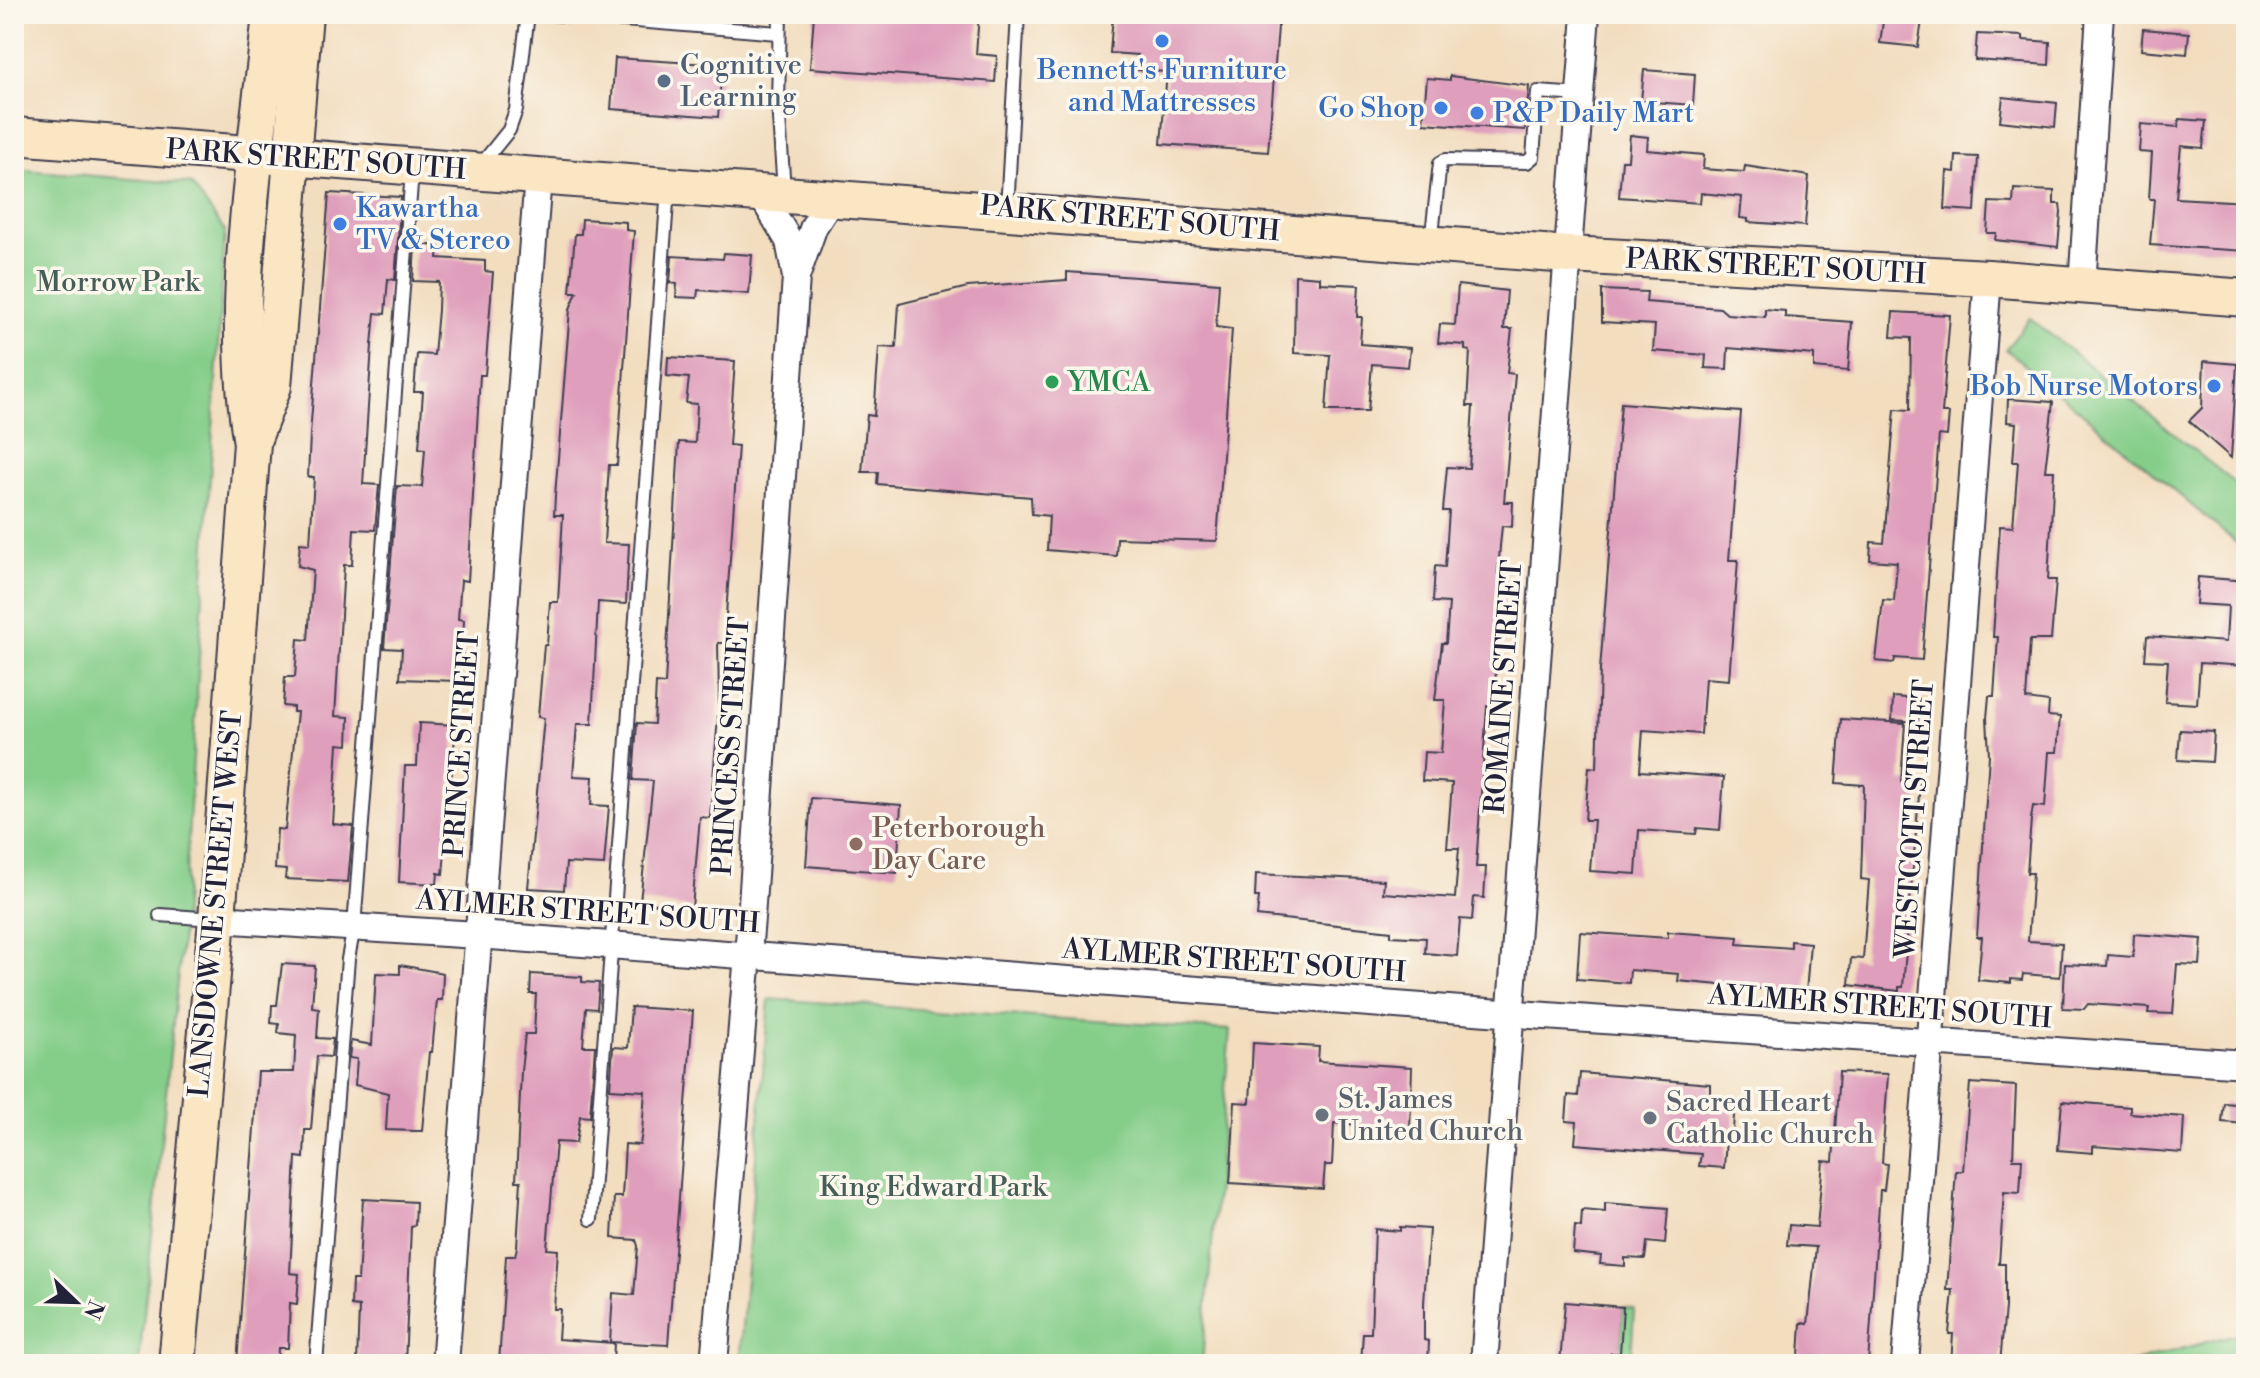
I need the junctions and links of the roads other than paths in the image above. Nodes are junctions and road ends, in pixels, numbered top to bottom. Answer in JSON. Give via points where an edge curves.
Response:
{"nodes":[{"id":1,"x":271,"y":14,"type":"edge"},
{"id":2,"x":304,"y":14,"type":"edge"},
{"id":3,"x":528,"y":14,"type":"edge"},
{"id":4,"x":553,"y":14,"type":"edge"},
{"id":5,"x":780,"y":14,"type":"edge"},
{"id":6,"x":1018,"y":14,"type":"edge"},
{"id":7,"x":1586,"y":14,"type":"edge"},
{"id":8,"x":2100,"y":14,"type":"edge"},
{"id":9,"x":778,"y":33,"type":"junction"},
{"id":10,"x":1580,"y":95,"type":"junction"},
{"id":11,"x":14,"y":136,"type":"edge"},
{"id":12,"x":257,"y":156,"type":"junction"},
{"id":13,"x":293,"y":158,"type":"junction"},
{"id":14,"x":412,"y":169,"type":"junction"},
{"id":15,"x":475,"y":172,"type":"junction"},
{"id":16,"x":538,"y":177,"type":"junction"},
{"id":17,"x":668,"y":185,"type":"junction"},
{"id":18,"x":772,"y":192,"type":"junction"},
{"id":19,"x":832,"y":198,"type":"junction"},
{"id":20,"x":1007,"y":210,"type":"junction"},
{"id":21,"x":1431,"y":244,"type":"junction"},
{"id":22,"x":1569,"y":255,"type":"junction"},
{"id":23,"x":796,"y":277,"type":"junction"},
{"id":24,"x":1988,"y":278,"type":"junction"},
{"id":25,"x":2082,"y":286,"type":"junction"},
{"id":26,"x":2246,"y":298,"type":"edge"},
{"id":27,"x":252,"y":443,"type":"junction"},
{"id":28,"x":160,"y":915,"type":"dead end"},
{"id":29,"x":217,"y":919,"type":"junction"},
{"id":30,"x":354,"y":927,"type":"junction"},
{"id":31,"x":478,"y":935,"type":"junction"},
{"id":32,"x":612,"y":945,"type":"junction"},
{"id":33,"x":747,"y":956,"type":"junction"},
{"id":34,"x":1512,"y":1013,"type":"junction"},
{"id":35,"x":1929,"y":1043,"type":"junction"},
{"id":36,"x":2246,"y":1064,"type":"edge"},
{"id":37,"x":591,"y":1219,"type":"dead end"},
{"id":38,"x":177,"y":1364,"type":"edge"},
{"id":39,"x":316,"y":1364,"type":"edge"},
{"id":40,"x":445,"y":1364,"type":"edge"},
{"id":41,"x":714,"y":1364,"type":"edge"},
{"id":42,"x":1484,"y":1364,"type":"edge"},
{"id":43,"x":1905,"y":1364,"type":"edge"}],
"edges":[{"from":1,"to":12,"type":"main road","name":"LANSDOWNE STREET WEST"},
{"from":2,"to":13,"type":"main road","name":"LANSDOWNE STREET WEST"},
{"from":3,"to":15,"type":"lane","via":[[516,110],[509,130]]},
{"from":4,"to":9,"type":"lane"},
{"from":5,"to":9,"type":"lane"},
{"from":6,"to":20,"type":"lane"},
{"from":7,"to":10,"type":"street","name":"ROMAINE STREET"},
{"from":8,"to":25,"type":"street"},
{"from":9,"to":18,"type":"lane"},
{"from":10,"to":21,"type":"lane","via":[[1538,92],[1533,157],[1527,162],[1440,163]]},
{"from":10,"to":22,"type":"street","name":"ROMAINE STREET"},
{"from":11,"to":12,"type":"main road","name":"PARK STREET SOUTH"},
{"from":12,"to":13,"type":"main road","name":"PARK STREET SOUTH"},
{"from":12,"to":27,"type":"main road","name":"LANSDOWNE STREET WEST","via":[[242,313],[242,385]]},
{"from":13,"to":14,"type":"main road","name":"PARK STREET SOUTH"},
{"from":13,"to":27,"type":"main road","name":"LANSDOWNE STREET WEST","via":[[273,386]]},
{"from":14,"to":15,"type":"main road","name":"PARK STREET SOUTH"},
{"from":14,"to":30,"type":"lane"},
{"from":15,"to":16,"type":"main road","name":"PARK STREET SOUTH"},
{"from":16,"to":17,"type":"main road","name":"PARK STREET SOUTH"},
{"from":16,"to":31,"type":"street","name":"PRINCE STREET"},
{"from":17,"to":18,"type":"main road","name":"PARK STREET SOUTH"},
{"from":17,"to":32,"type":"lane"},
{"from":18,"to":19,"type":"main road","name":"PARK STREET SOUTH"},
{"from":18,"to":23,"type":"street","name":"PRINCESS STREET"},
{"from":19,"to":20,"type":"main road","name":"PARK STREET SOUTH"},
{"from":19,"to":23,"type":"street","name":"PRINCESS STREET","via":[[814,226]]},
{"from":20,"to":21,"type":"main road","name":"PARK STREET SOUTH"},
{"from":21,"to":22,"type":"main road","name":"PARK STREET SOUTH"},
{"from":22,"to":24,"type":"main road","name":"PARK STREET SOUTH"},
{"from":22,"to":34,"type":"street","name":"ROMAINE STREET"},
{"from":23,"to":33,"type":"street","name":"PRINCESS STREET"},
{"from":24,"to":25,"type":"main road","name":"PARK STREET SOUTH"},
{"from":24,"to":35,"type":"street","name":"WESTCOTT STREET"},
{"from":25,"to":26,"type":"main road","name":"PARK STREET SOUTH"},
{"from":27,"to":29,"type":"main road","name":"LANSDOWNE STREET WEST"},
{"from":28,"to":29,"type":"lane"},
{"from":29,"to":30,"type":"street","name":"AYLMER STREET SOUTH"},
{"from":29,"to":38,"type":"main road","name":"LANSDOWNE STREET WEST"},
{"from":30,"to":31,"type":"street","name":"AYLMER STREET SOUTH"},
{"from":30,"to":39,"type":"lane"},
{"from":31,"to":32,"type":"street","name":"AYLMER STREET SOUTH"},
{"from":31,"to":40,"type":"street","name":"PRINCE STREET"},
{"from":32,"to":33,"type":"street","name":"AYLMER STREET SOUTH"},
{"from":32,"to":37,"type":"lane"},
{"from":33,"to":34,"type":"street","name":"AYLMER STREET SOUTH"},
{"from":33,"to":41,"type":"street","name":"PRINCESS STREET"},
{"from":34,"to":35,"type":"street","name":"AYLMER STREET SOUTH"},
{"from":34,"to":42,"type":"street","name":"ROMAINE STREET"},
{"from":35,"to":36,"type":"street","name":"AYLMER STREET SOUTH"},
{"from":35,"to":43,"type":"street","name":"WESTCOTT STREET"}]}
